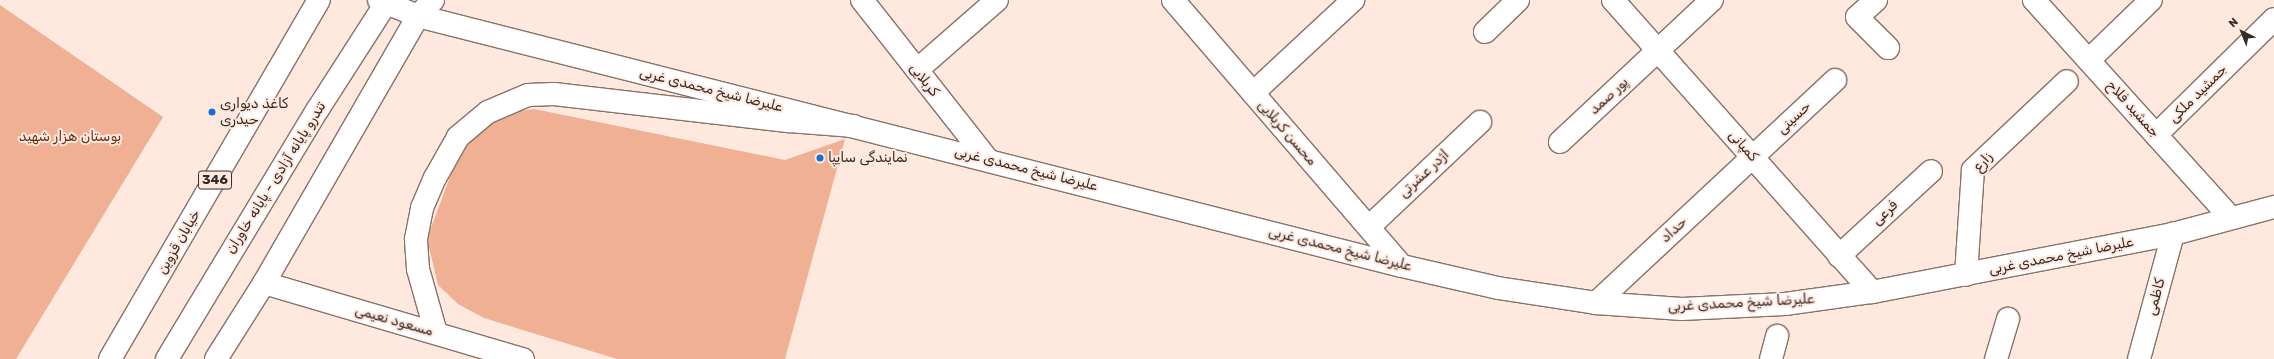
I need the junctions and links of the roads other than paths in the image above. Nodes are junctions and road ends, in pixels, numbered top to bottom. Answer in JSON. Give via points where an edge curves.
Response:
{"nodes":[{"id":1,"x":319,"y":0,"type":"edge"},
{"id":2,"x":433,"y":0,"type":"edge"},
{"id":3,"x":862,"y":0,"type":"edge"},
{"id":4,"x":997,"y":0,"type":"edge"},
{"id":5,"x":1172,"y":0,"type":"edge"},
{"id":6,"x":1353,"y":0,"type":"edge"},
{"id":7,"x":1518,"y":0,"type":"edge"},
{"id":8,"x":1614,"y":0,"type":"edge"},
{"id":9,"x":1712,"y":0,"type":"edge"},
{"id":10,"x":1876,"y":0,"type":"edge"},
{"id":11,"x":2034,"y":0,"type":"edge"},
{"id":12,"x":2151,"y":0,"type":"edge"},
{"id":13,"x":384,"y":1,"type":"edge"},
{"id":14,"x":418,"y":16,"type":"junction"},
{"id":15,"x":2274,"y":19,"type":"edge"},
{"id":16,"x":1485,"y":32,"type":"dead end"},
{"id":17,"x":1888,"y":48,"type":"dead end"},
{"id":18,"x":1658,"y":51,"type":"junction"},
{"id":19,"x":2088,"y":60,"type":"junction"},
{"id":20,"x":917,"y":70,"type":"junction"},
{"id":21,"x":1835,"y":80,"type":"dead end"},
{"id":22,"x":2067,"y":81,"type":"dead end"},
{"id":23,"x":1253,"y":93,"type":"junction"},
{"id":24,"x":1480,"y":122,"type":"dead end"},
{"id":25,"x":854,"y":126,"type":"junction"},
{"id":26,"x":2156,"y":135,"type":"junction"},
{"id":27,"x":1560,"y":142,"type":"dead end"},
{"id":28,"x":1752,"y":157,"type":"junction"},
{"id":29,"x":986,"y":160,"type":"junction"},
{"id":30,"x":1931,"y":171,"type":"dead end"},
{"id":31,"x":2274,"y":207,"type":"edge"},
{"id":32,"x":2231,"y":218,"type":"junction"},
{"id":33,"x":1369,"y":227,"type":"junction"},
{"id":34,"x":2173,"y":234,"type":"junction"},
{"id":35,"x":1839,"y":256,"type":"junction"},
{"id":36,"x":1402,"y":266,"type":"junction"},
{"id":37,"x":1966,"y":275,"type":"junction"},
{"id":38,"x":264,"y":283,"type":"junction"},
{"id":39,"x":1872,"y":292,"type":"junction"},
{"id":40,"x":1596,"y":303,"type":"junction"},
{"id":41,"x":2008,"y":319,"type":"dead end"},
{"id":42,"x":436,"y":333,"type":"junction"},
{"id":43,"x":1777,"y":336,"type":"dead end"},
{"id":44,"x":486,"y":354,"type":"edge"},
{"id":45,"x":110,"y":359,"type":"edge"},
{"id":46,"x":167,"y":359,"type":"edge"},
{"id":47,"x":216,"y":359,"type":"edge"},
{"id":48,"x":523,"y":359,"type":"edge"},
{"id":49,"x":1771,"y":359,"type":"edge"},
{"id":50,"x":1996,"y":359,"type":"edge"},
{"id":51,"x":2139,"y":359,"type":"edge"}],
"edges":[{"from":1,"to":45,"type":"street","name":"خیابان قزوین","number":"346"},
{"from":2,"to":14,"type":"street"},
{"from":3,"to":20,"type":"street","name":"کربلایی"},
{"from":4,"to":20,"type":"street"},
{"from":5,"to":23,"type":"street","name":"محسن کربلایی"},
{"from":6,"to":23,"type":"street"},
{"from":7,"to":16,"type":"street"},
{"from":8,"to":18,"type":"street","name":"کمپانی"},
{"from":9,"to":18,"type":"street","name":"پور صمد"},
{"from":10,"to":17,"type":"street","via":[[1857,17]]},
{"from":11,"to":19,"type":"street","name":"جمشید فلاح"},
{"from":12,"to":19,"type":"street"},
{"from":13,"to":14,"type":"street","name":"علیرضا شیخ محمدی غربی"},
{"from":13,"to":46,"type":"street","name":"تندرو پایانه آزادی - پایانه خاوران"},
{"from":14,"to":25,"type":"street","name":"علیرضا شیخ محمدی غربی"},
{"from":14,"to":38,"type":"street"},
{"from":15,"to":26,"type":"street","name":"جمشید ملکی"},
{"from":18,"to":27,"type":"street","name":"پور صمد"},
{"from":18,"to":28,"type":"street","name":"کمپانی"},
{"from":19,"to":26,"type":"street","name":"جمشید فلاح"},
{"from":20,"to":29,"type":"street","name":"کربلایی"},
{"from":21,"to":28,"type":"street","name":"حسینی"},
{"from":22,"to":37,"type":"street","name":"زارع","via":[[1973,170]]},
{"from":23,"to":33,"type":"street","name":"محسن کربلایی"},
{"from":24,"to":33,"type":"street","name":"اژدر عشرتی"},
{"from":25,"to":29,"type":"street","name":"علیرضا شیخ محمدی غربی"},
{"from":25,"to":42,"type":"street","via":[[554,94],[528,95],[488,112],[458,137],[422,208],[416,239],[418,269]]},
{"from":26,"to":32,"type":"street","name":"جمشید فلاح"},
{"from":28,"to":35,"type":"street","name":"کمپانی"},
{"from":28,"to":40,"type":"street","name":"حداد"},
{"from":29,"to":36,"type":"street","name":"علیرضا شیخ محمدی غربی"},
{"from":30,"to":35,"type":"street","name":"فرعی"},
{"from":31,"to":32,"type":"street","name":"علیرضا شیخ محمدی غربی"},
{"from":32,"to":34,"type":"street","name":"علیرضا شیخ محمدی غربی"},
{"from":33,"to":36,"type":"street","name":"محسن کربلایی"},
{"from":34,"to":37,"type":"street","name":"علیرضا شیخ محمدی غربی"},
{"from":34,"to":51,"type":"street","name":"کاظمی"},
{"from":35,"to":39,"type":"street","name":"کمپانی"},
{"from":36,"to":40,"type":"street","name":"علیرضا شیخ محمدی غربی","via":[[1498,288]]},
{"from":37,"to":39,"type":"street","name":"علیرضا شیخ محمدی غربی"},
{"from":38,"to":42,"type":"street","name":"مسعود نعیمی"},
{"from":38,"to":47,"type":"street"},
{"from":39,"to":40,"type":"street","name":"علیرضا شیخ محمدی غربی","via":[[1785,304],[1682,309]]},
{"from":41,"to":50,"type":"street"},
{"from":42,"to":44,"type":"street","name":"مسعود نعیمی"},
{"from":43,"to":49,"type":"street"},
{"from":44,"to":48,"type":"street","name":"مسعود نعیمی"}]}
